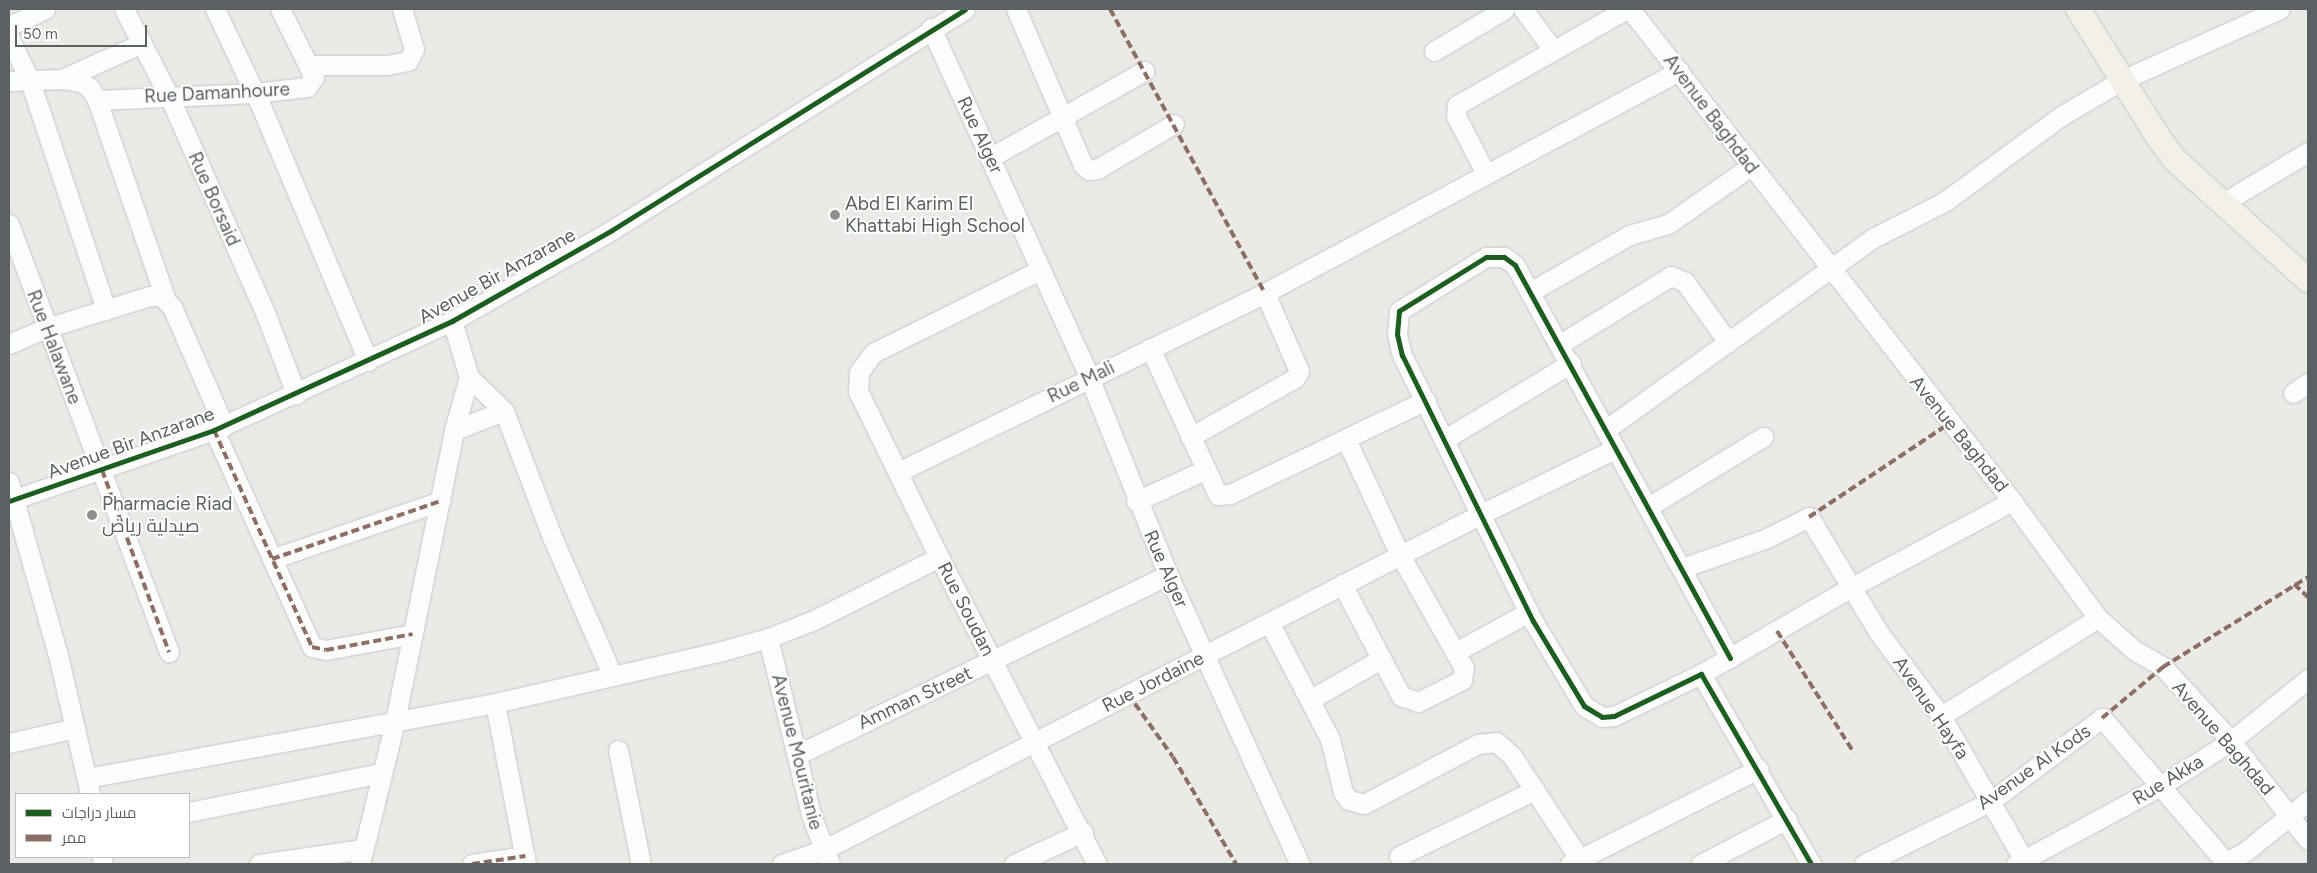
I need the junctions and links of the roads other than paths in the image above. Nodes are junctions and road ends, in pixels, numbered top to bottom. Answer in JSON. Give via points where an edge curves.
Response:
{"nodes":[{"id":1,"x":45,"y":9,"type":"edge"},
{"id":2,"x":124,"y":9,"type":"edge"},
{"id":3,"x":214,"y":9,"type":"edge"},
{"id":4,"x":280,"y":9,"type":"edge"},
{"id":5,"x":402,"y":9,"type":"edge"},
{"id":6,"x":965,"y":9,"type":"edge"},
{"id":7,"x":1016,"y":9,"type":"edge"},
{"id":8,"x":1505,"y":9,"type":"edge"},
{"id":9,"x":1523,"y":9,"type":"edge"},
{"id":10,"x":1628,"y":9,"type":"edge"},
{"id":11,"x":2078,"y":9,"type":"edge"},
{"id":12,"x":2280,"y":9,"type":"edge"},
{"id":13,"x":9,"y":26,"type":"edge"},
{"id":14,"x":931,"y":28,"type":"junction"},
{"id":15,"x":9,"y":37,"type":"edge"},
{"id":16,"x":142,"y":43,"type":"junction"},
{"id":17,"x":1553,"y":50,"type":"junction"},
{"id":18,"x":1434,"y":51,"type":"dead end"},
{"id":19,"x":308,"y":65,"type":"junction"},
{"id":20,"x":1679,"y":70,"type":"junction"},
{"id":21,"x":1144,"y":71,"type":"dead end"},
{"id":22,"x":62,"y":79,"type":"junction"},
{"id":23,"x":2122,"y":80,"type":"junction"},
{"id":24,"x":9,"y":81,"type":"edge"},
{"id":25,"x":30,"y":81,"type":"junction"},
{"id":26,"x":255,"y":93,"type":"junction"},
{"id":27,"x":169,"y":96,"type":"junction"},
{"id":28,"x":97,"y":100,"type":"junction"},
{"id":29,"x":1060,"y":118,"type":"junction"},
{"id":30,"x":1174,"y":124,"type":"dead end"},
{"id":31,"x":2308,"y":152,"type":"edge"},
{"id":32,"x":991,"y":157,"type":"junction"},
{"id":33,"x":1751,"y":166,"type":"junction"},
{"id":34,"x":1486,"y":174,"type":"junction"},
{"id":35,"x":2221,"y":204,"type":"junction"},
{"id":36,"x":9,"y":224,"type":"edge"},
{"id":37,"x":2304,"y":269,"type":"edge"},
{"id":38,"x":1040,"y":270,"type":"junction"},
{"id":39,"x":1831,"y":271,"type":"junction"},
{"id":40,"x":1530,"y":292,"type":"junction"},
{"id":41,"x":1265,"y":293,"type":"junction"},
{"id":42,"x":165,"y":297,"type":"junction"},
{"id":43,"x":106,"y":310,"type":"junction"},
{"id":44,"x":452,"y":321,"type":"junction"},
{"id":45,"x":46,"y":328,"type":"junction"},
{"id":46,"x":1728,"y":342,"type":"junction"},
{"id":47,"x":9,"y":344,"type":"edge"},
{"id":48,"x":1560,"y":344,"type":"junction"},
{"id":49,"x":1150,"y":348,"type":"junction"},
{"id":50,"x":368,"y":361,"type":"junction"},
{"id":51,"x":1571,"y":364,"type":"junction"},
{"id":52,"x":469,"y":377,"type":"junction"},
{"id":53,"x":1089,"y":377,"type":"junction"},
{"id":54,"x":296,"y":394,"type":"junction"},
{"id":55,"x":1426,"y":400,"type":"junction"},
{"id":56,"x":504,"y":411,"type":"junction"},
{"id":57,"x":219,"y":428,"type":"junction"},
{"id":58,"x":454,"y":430,"type":"junction"},
{"id":59,"x":1605,"y":430,"type":"junction"},
{"id":60,"x":1190,"y":437,"type":"junction"},
{"id":61,"x":1763,"y":437,"type":"dead end"},
{"id":62,"x":1346,"y":438,"type":"junction"},
{"id":63,"x":1445,"y":439,"type":"junction"},
{"id":64,"x":1615,"y":449,"type":"junction"},
{"id":65,"x":102,"y":470,"type":"junction"},
{"id":66,"x":1205,"y":470,"type":"junction"},
{"id":67,"x":898,"y":472,"type":"junction"},
{"id":68,"x":11,"y":494,"type":"edge"},
{"id":69,"x":1136,"y":501,"type":"junction"},
{"id":70,"x":2012,"y":501,"type":"junction"},
{"id":71,"x":440,"y":502,"type":"junction"},
{"id":72,"x":1648,"y":507,"type":"junction"},
{"id":73,"x":1483,"y":513,"type":"junction"},
{"id":74,"x":1400,"y":555,"type":"junction"},
{"id":75,"x":939,"y":557,"type":"junction"},
{"id":76,"x":272,"y":559,"type":"junction"},
{"id":77,"x":1682,"y":568,"type":"junction"},
{"id":78,"x":1168,"y":575,"type":"junction"},
{"id":79,"x":1342,"y":584,"type":"junction"},
{"id":80,"x":1850,"y":588,"type":"junction"},
{"id":81,"x":1529,"y":612,"type":"junction"},
{"id":82,"x":2098,"y":618,"type":"junction"},
{"id":83,"x":1270,"y":622,"type":"junction"},
{"id":84,"x":413,"y":634,"type":"junction"},
{"id":85,"x":768,"y":638,"type":"junction"},
{"id":86,"x":169,"y":652,"type":"dead end"},
{"id":87,"x":1455,"y":652,"type":"junction"},
{"id":88,"x":1206,"y":654,"type":"junction"},
{"id":89,"x":1730,"y":658,"type":"junction"},
{"id":90,"x":1382,"y":659,"type":"junction"},
{"id":91,"x":993,"y":662,"type":"junction"},
{"id":92,"x":1701,"y":674,"type":"junction"},
{"id":93,"x":612,"y":675,"type":"junction"},
{"id":94,"x":2308,"y":679,"type":"edge"},
{"id":95,"x":1311,"y":699,"type":"junction"},
{"id":96,"x":495,"y":703,"type":"junction"},
{"id":97,"x":1941,"y":716,"type":"junction"},
{"id":98,"x":395,"y":721,"type":"junction"},
{"id":99,"x":75,"y":728,"type":"junction"},
{"id":100,"x":1037,"y":741,"type":"junction"},
{"id":101,"x":2231,"y":741,"type":"junction"},
{"id":102,"x":9,"y":743,"type":"edge"},
{"id":103,"x":618,"y":750,"type":"dead end"},
{"id":104,"x":797,"y":754,"type":"junction"},
{"id":105,"x":1758,"y":769,"type":"junction"},
{"id":106,"x":380,"y":773,"type":"junction"},
{"id":107,"x":88,"y":786,"type":"edge"},
{"id":108,"x":2162,"y":786,"type":"junction"},
{"id":109,"x":1535,"y":790,"type":"junction"},
{"id":110,"x":1991,"y":801,"type":"junction"},
{"id":111,"x":2308,"y":801,"type":"edge"},
{"id":112,"x":190,"y":812,"type":"edge"},
{"id":113,"x":2290,"y":817,"type":"junction"},
{"id":114,"x":1787,"y":819,"type":"junction"},
{"id":115,"x":1083,"y":832,"type":"junction"},
{"id":116,"x":2308,"y":840,"type":"edge"},
{"id":117,"x":1400,"y":856,"type":"dead end"},
{"id":118,"x":362,"y":857,"type":"edge"},
{"id":119,"x":826,"y":857,"type":"edge"},
{"id":120,"x":525,"y":860,"type":"edge"},
{"id":121,"x":1578,"y":863,"type":"edge"},
{"id":122,"x":2022,"y":863,"type":"edge"},
{"id":123,"x":259,"y":864,"type":"edge"},
{"id":124,"x":472,"y":864,"type":"edge"},
{"id":125,"x":641,"y":864,"type":"edge"},
{"id":126,"x":782,"y":864,"type":"edge"},
{"id":127,"x":1014,"y":864,"type":"edge"},
{"id":128,"x":1097,"y":864,"type":"edge"},
{"id":129,"x":1300,"y":864,"type":"edge"},
{"id":130,"x":1701,"y":864,"type":"edge"},
{"id":131,"x":1811,"y":864,"type":"edge"},
{"id":132,"x":1864,"y":864,"type":"edge"},
{"id":133,"x":2225,"y":864,"type":"edge"}],
"edges":[{"from":1,"to":13,"type":"street"},
{"from":2,"to":16,"type":"street","name":"Rue Borsaid"},
{"from":3,"to":26,"type":"street"},
{"from":4,"to":19,"type":"street","name":"Rue Damanhoure"},
{"from":5,"to":19,"type":"street","via":[[414,49],[408,61],[387,65]]},
{"from":6,"to":14,"type":"street","name":"Avenue Bir Anzarane"},
{"from":7,"to":29,"type":"street"},
{"from":8,"to":18,"type":"street"},
{"from":9,"to":17,"type":"street"},
{"from":10,"to":17,"type":"street"},
{"from":10,"to":20,"type":"street","name":"Avenue Baghdad"},
{"from":11,"to":23,"type":"main road"},
{"from":12,"to":23,"type":"street"},
{"from":14,"to":32,"type":"street","name":"Rue Alger"},
{"from":14,"to":44,"type":"street","name":"Avenue Bir Anzarane","via":[[621,224]]},
{"from":15,"to":25,"type":"street"},
{"from":16,"to":22,"type":"street"},
{"from":16,"to":27,"type":"street","name":"Rue Borsaid"},
{"from":17,"to":34,"type":"street","via":[[1456,105],[1456,116]]},
{"from":19,"to":26,"type":"street","name":"Rue Damanhoure","via":[[314,79],[307,87]]},
{"from":20,"to":33,"type":"street","name":"Avenue Baghdad"},
{"from":20,"to":34,"type":"street","name":"Rue Mali"},
{"from":21,"to":29,"type":"street"},
{"from":22,"to":25,"type":"street"},
{"from":22,"to":28,"type":"street","via":[[81,82],[90,88]]},
{"from":23,"to":35,"type":"main road","via":[[2175,160]]},
{"from":23,"to":39,"type":"street","via":[[2061,116],[1944,202],[1873,238]]},
{"from":24,"to":25,"type":"street"},
{"from":25,"to":43,"type":"street"},
{"from":26,"to":27,"type":"street","name":"Rue Damanhoure"},
{"from":26,"to":50,"type":"street"},
{"from":27,"to":28,"type":"street","name":"Rue Damanhoure"},
{"from":27,"to":54,"type":"street","name":"Rue Borsaid","via":[[266,314]]},
{"from":28,"to":42,"type":"street"},
{"from":29,"to":30,"type":"street","via":[[1083,165],[1090,170]]},
{"from":29,"to":32,"type":"street"},
{"from":31,"to":35,"type":"street"},
{"from":32,"to":38,"type":"street","name":"Rue Alger"},
{"from":33,"to":39,"type":"street","name":"Avenue Baghdad"},
{"from":33,"to":40,"type":"street","via":[[1668,224],[1628,235]]},
{"from":34,"to":41,"type":"street","name":"Rue Mali"},
{"from":35,"to":37,"type":"main road"},
{"from":36,"to":45,"type":"street","name":"Rue Halawane"},
{"from":38,"to":53,"type":"street","name":"Rue Alger"},
{"from":38,"to":67,"type":"street","name":"Rue Soudan","via":[[873,353],[859,372],[858,391]]},
{"from":39,"to":46,"type":"street"},
{"from":39,"to":70,"type":"street","name":"Avenue Baghdad"},
{"from":40,"to":48,"type":"street"},
{"from":40,"to":55,"type":"street","via":[[1515,266],[1504,257],[1486,257],[1400,311],[1397,334],[1402,355]]},
{"from":41,"to":49,"type":"street","name":"Rue Mali"},
{"from":41,"to":60,"type":"street","via":[[1299,371],[1295,378]]},
{"from":42,"to":43,"type":"street","via":[[150,296]]},
{"from":42,"to":57,"type":"street"},
{"from":43,"to":45,"type":"street"},
{"from":44,"to":50,"type":"street","name":"Avenue Bir Anzarane"},
{"from":44,"to":52,"type":"street"},
{"from":45,"to":47,"type":"street"},
{"from":45,"to":65,"type":"street","name":"Rue Halawane"},
{"from":46,"to":48,"type":"street","via":[[1685,282],[1671,276]]},
{"from":46,"to":59,"type":"street"},
{"from":48,"to":51,"type":"street"},
{"from":49,"to":53,"type":"street","name":"Rue Mali"},
{"from":49,"to":60,"type":"street"},
{"from":50,"to":54,"type":"street","name":"Avenue Bir Anzarane"},
{"from":51,"to":59,"type":"street"},
{"from":51,"to":63,"type":"street"},
{"from":52,"to":56,"type":"street"},
{"from":52,"to":58,"type":"street"},
{"from":53,"to":67,"type":"street","name":"Rue Mali"},
{"from":53,"to":69,"type":"street","name":"Rue Alger"},
{"from":54,"to":57,"type":"street","name":"Avenue Bir Anzarane"},
{"from":55,"to":62,"type":"street"},
{"from":55,"to":63,"type":"street"},
{"from":56,"to":58,"type":"street"},
{"from":56,"to":93,"type":"street","via":[[553,539]]},
{"from":57,"to":65,"type":"street","name":"Avenue Bir Anzarane"},
{"from":57,"to":76,"type":"street"},
{"from":58,"to":71,"type":"street"},
{"from":59,"to":64,"type":"street"},
{"from":60,"to":66,"type":"street"},
{"from":61,"to":72,"type":"street"},
{"from":62,"to":66,"type":"street","via":[[1224,495],[1218,495]]},
{"from":62,"to":74,"type":"street"},
{"from":63,"to":73,"type":"street"},
{"from":64,"to":72,"type":"street"},
{"from":64,"to":73,"type":"street","name":"Rue Jordaine"},
{"from":65,"to":68,"type":"street","name":"Avenue Bir Anzarane"},
{"from":65,"to":86,"type":"street","name":"Rue Halawane"},
{"from":66,"to":69,"type":"street"},
{"from":67,"to":75,"type":"street","name":"Rue Soudan"},
{"from":68,"to":99,"type":"street","via":[[58,655]]},
{"from":69,"to":78,"type":"street","name":"Rue Alger"},
{"from":70,"to":80,"type":"street"},
{"from":70,"to":82,"type":"street","name":"Avenue Baghdad"},
{"from":71,"to":76,"type":"street"},
{"from":71,"to":84,"type":"street"},
{"from":72,"to":77,"type":"street"},
{"from":73,"to":74,"type":"street","name":"Rue Jordaine"},
{"from":73,"to":81,"type":"street"},
{"from":74,"to":79,"type":"street","name":"Rue Jordaine"},
{"from":74,"to":87,"type":"street"},
{"from":75,"to":85,"type":"street","via":[[848,604]]},
{"from":75,"to":91,"type":"street","name":"Rue Soudan"},
{"from":76,"to":84,"type":"street","via":[[312,647],[326,650]]},
{"from":77,"to":80,"type":"street","name":"Avenue Hayfa","via":[[1767,538],[1809,517]]},
{"from":77,"to":89,"type":"street"},
{"from":78,"to":88,"type":"street","name":"Rue Alger"},
{"from":78,"to":91,"type":"street","name":"Amman Street"},
{"from":79,"to":83,"type":"street","name":"Rue Jordaine"},
{"from":79,"to":90,"type":"street"},
{"from":80,"to":89,"type":"street"},
{"from":80,"to":97,"type":"street","name":"Avenue Hayfa"},
{"from":81,"to":87,"type":"street"},
{"from":81,"to":92,"type":"street","via":[[1584,706],[1602,717],[1614,716]]},
{"from":82,"to":97,"type":"street"},
{"from":82,"to":101,"type":"street","name":"Avenue Baghdad","via":[[2134,650],[2163,668]]},
{"from":83,"to":88,"type":"street","name":"Rue Jordaine"},
{"from":83,"to":95,"type":"street"},
{"from":84,"to":98,"type":"street"},
{"from":85,"to":93,"type":"street"},
{"from":85,"to":104,"type":"street","name":"Avenue Mouritanie"},
{"from":87,"to":90,"type":"street","via":[[1464,668],[1462,680],[1418,702],[1400,696]]},
{"from":88,"to":100,"type":"street","name":"Rue Jordaine"},
{"from":88,"to":129,"type":"street","name":"Rue Alger"},
{"from":89,"to":92,"type":"street"},
{"from":90,"to":95,"type":"street"},
{"from":91,"to":100,"type":"street","name":"Rue Soudan"},
{"from":91,"to":104,"type":"street","name":"Amman Street"},
{"from":92,"to":105,"type":"street"},
{"from":93,"to":96,"type":"street"},
{"from":94,"to":101,"type":"street","name":"Rue Akka"},
{"from":95,"to":109,"type":"street","via":[[1337,760],[1343,792],[1356,804],[1364,804],[1487,742],[1504,746]]},
{"from":96,"to":98,"type":"street"},
{"from":96,"to":120,"type":"street"},
{"from":97,"to":110,"type":"street","name":"Avenue Hayfa"},
{"from":98,"to":106,"type":"street"},
{"from":98,"to":107,"type":"street"},
{"from":99,"to":102,"type":"street"},
{"from":99,"to":107,"type":"street"},
{"from":100,"to":115,"type":"street","name":"Rue Soudan"},
{"from":100,"to":119,"type":"street","name":"Rue Jordaine"},
{"from":101,"to":108,"type":"street","name":"Rue Akka"},
{"from":101,"to":113,"type":"street","name":"Avenue Baghdad"},
{"from":103,"to":125,"type":"street"},
{"from":104,"to":119,"type":"street","name":"Avenue Mouritanie"},
{"from":105,"to":114,"type":"street"},
{"from":105,"to":121,"type":"street"},
{"from":106,"to":112,"type":"street"},
{"from":106,"to":118,"type":"street"},
{"from":108,"to":110,"type":"street","name":"Avenue Al Kods","via":[[2102,718]]},
{"from":108,"to":122,"type":"street","name":"Rue Akka"},
{"from":108,"to":133,"type":"street"},
{"from":109,"to":117,"type":"street"},
{"from":109,"to":121,"type":"street"},
{"from":110,"to":122,"type":"street","name":"Avenue Hayfa"},
{"from":110,"to":132,"type":"street","name":"Avenue Al Kods"},
{"from":111,"to":113,"type":"street"},
{"from":113,"to":116,"type":"street","name":"Avenue Baghdad"},
{"from":113,"to":133,"type":"street"},
{"from":114,"to":130,"type":"street"},
{"from":114,"to":131,"type":"street"},
{"from":115,"to":127,"type":"street"},
{"from":115,"to":128,"type":"street","name":"Rue Soudan"},
{"from":118,"to":123,"type":"street"},
{"from":119,"to":126,"type":"street","name":"Rue Jordaine"},
{"from":120,"to":124,"type":"street"}]}
